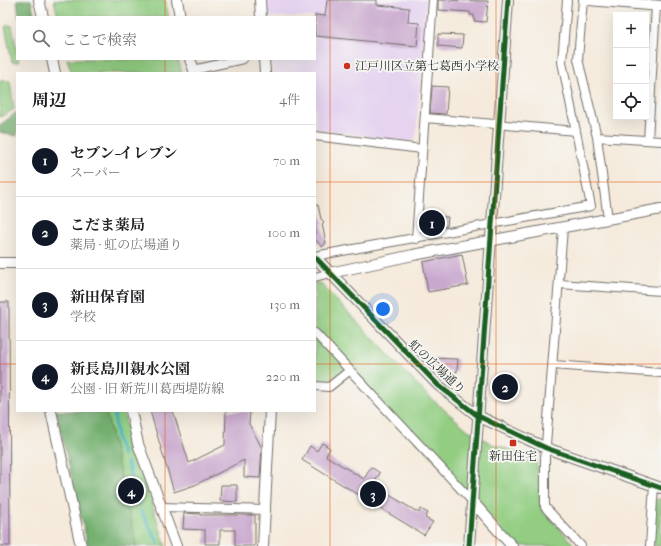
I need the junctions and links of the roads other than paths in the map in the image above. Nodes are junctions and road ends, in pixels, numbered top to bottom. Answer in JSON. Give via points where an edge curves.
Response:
{"nodes":[{"id":1,"x":39,"y":0,"type":"edge"},
{"id":2,"x":177,"y":0,"type":"edge"},
{"id":3,"x":260,"y":0,"type":"edge"},
{"id":4,"x":434,"y":0,"type":"edge"},
{"id":5,"x":508,"y":0,"type":"edge"},
{"id":6,"x":567,"y":0,"type":"edge"},
{"id":7,"x":583,"y":0,"type":"edge"},
{"id":8,"x":588,"y":0,"type":"edge"},
{"id":9,"x":658,"y":6,"type":"edge"},
{"id":10,"x":43,"y":16,"type":"edge"},
{"id":11,"x":180,"y":16,"type":"edge"},
{"id":12,"x":261,"y":16,"type":"edge"},
{"id":13,"x":52,"y":60,"type":"edge"},
{"id":14,"x":190,"y":60,"type":"edge"},
{"id":15,"x":239,"y":60,"type":"edge"},
{"id":16,"x":264,"y":60,"type":"edge"},
{"id":17,"x":194,"y":71,"type":"edge"},
{"id":18,"x":55,"y":72,"type":"edge"},
{"id":19,"x":265,"y":72,"type":"edge"},
{"id":20,"x":652,"y":75,"type":"junction"},
{"id":21,"x":661,"y":75,"type":"edge"},
{"id":22,"x":425,"y":118,"type":"junction"},
{"id":23,"x":498,"y":124,"type":"junction"},
{"id":24,"x":576,"y":131,"type":"junction"},
{"id":25,"x":316,"y":136,"type":"edge"},
{"id":26,"x":597,"y":137,"type":"junction"},
{"id":27,"x":648,"y":140,"type":"junction"},
{"id":28,"x":661,"y":141,"type":"edge"},
{"id":29,"x":422,"y":149,"type":"junction"},
{"id":30,"x":661,"y":209,"type":"edge"},
{"id":31,"x":608,"y":219,"type":"junction"},
{"id":32,"x":490,"y":225,"type":"junction"},
{"id":33,"x":562,"y":228,"type":"junction"},
{"id":34,"x":416,"y":239,"type":"junction"},
{"id":35,"x":490,"y":241,"type":"junction"},
{"id":36,"x":316,"y":257,"type":"edge"},
{"id":37,"x":316,"y":258,"type":"edge"},
{"id":38,"x":0,"y":263,"type":"edge"},
{"id":39,"x":16,"y":263,"type":"edge"},
{"id":40,"x":330,"y":273,"type":"junction"},
{"id":41,"x":316,"y":276,"type":"edge"},
{"id":42,"x":559,"y":284,"type":"junction"},
{"id":43,"x":661,"y":291,"type":"edge"},
{"id":44,"x":316,"y":334,"type":"edge"},
{"id":45,"x":553,"y":365,"type":"junction"},
{"id":46,"x":349,"y":372,"type":"junction"},
{"id":47,"x":661,"y":373,"type":"edge"},
{"id":48,"x":316,"y":386,"type":"edge"},
{"id":49,"x":51,"y":412,"type":"edge"},
{"id":50,"x":131,"y":412,"type":"edge"},
{"id":51,"x":270,"y":412,"type":"edge"},
{"id":52,"x":478,"y":416,"type":"junction"},
{"id":53,"x":546,"y":448,"type":"junction"},
{"id":54,"x":658,"y":486,"type":"edge"},
{"id":55,"x":472,"y":501,"type":"junction"},
{"id":56,"x":162,"y":507,"type":"junction"},
{"id":57,"x":266,"y":510,"type":"junction"},
{"id":58,"x":81,"y":546,"type":"edge"},
{"id":59,"x":176,"y":546,"type":"edge"},
{"id":60,"x":263,"y":546,"type":"edge"},
{"id":61,"x":469,"y":546,"type":"edge"},
{"id":62,"x":512,"y":546,"type":"edge"},
{"id":63,"x":581,"y":546,"type":"edge"},
{"id":64,"x":650,"y":546,"type":"edge"}],
"edges":[{"from":1,"to":10,"type":"street"},
{"from":2,"to":11,"type":"street"},
{"from":3,"to":12,"type":"street"},
{"from":4,"to":22,"type":"street"},
{"from":5,"to":23,"type":"street"},
{"from":6,"to":24,"type":"street","via":[[562,62]]},
{"from":7,"to":26,"type":"street","via":[[578,60]]},
{"from":8,"to":9,"type":"street"},
{"from":9,"to":20,"type":"street"},
{"from":13,"to":18,"type":"street"},
{"from":14,"to":17,"type":"street"},
{"from":15,"to":17,"type":"street"},
{"from":16,"to":19,"type":"street"},
{"from":20,"to":21,"type":"street"},
{"from":20,"to":27,"type":"street"},
{"from":22,"to":23,"type":"street"},
{"from":22,"to":29,"type":"street"},
{"from":23,"to":24,"type":"street"},
{"from":23,"to":32,"type":"street"},
{"from":24,"to":32,"type":"street","via":[[591,206]]},
{"from":25,"to":29,"type":"street"},
{"from":26,"to":27,"type":"street"},
{"from":26,"to":31,"type":"street"},
{"from":27,"to":28,"type":"street"},
{"from":29,"to":34,"type":"street"},
{"from":30,"to":31,"type":"street"},
{"from":31,"to":33,"type":"street"},
{"from":32,"to":34,"type":"street"},
{"from":32,"to":35,"type":"street"},
{"from":33,"to":35,"type":"street"},
{"from":33,"to":42,"type":"street"},
{"from":34,"to":36,"type":"street"},
{"from":35,"to":40,"type":"street"},
{"from":35,"to":52,"type":"street"},
{"from":37,"to":40,"type":"street","name":"虹の広場通り"},
{"from":38,"to":39,"type":"street"},
{"from":40,"to":41,"type":"street"},
{"from":40,"to":52,"type":"street","name":"虹の広場通り","via":[[438,385]]},
{"from":42,"to":43,"type":"street"},
{"from":42,"to":45,"type":"street"},
{"from":44,"to":46,"type":"street"},
{"from":45,"to":47,"type":"street"},
{"from":45,"to":53,"type":"street"},
{"from":46,"to":48,"type":"street","via":[[329,387]]},
{"from":46,"to":55,"type":"street"},
{"from":49,"to":58,"type":"street"},
{"from":50,"to":56,"type":"street","via":[[138,444]]},
{"from":51,"to":57,"type":"street"},
{"from":52,"to":53,"type":"street","name":"虹の広場通り"},
{"from":52,"to":55,"type":"street"},
{"from":53,"to":54,"type":"street","name":"虹の広場通り"},
{"from":53,"to":63,"type":"street","via":[[545,507]]},
{"from":54,"to":64,"type":"street"},
{"from":55,"to":61,"type":"street"},
{"from":55,"to":62,"type":"street"},
{"from":56,"to":57,"type":"street"},
{"from":56,"to":59,"type":"street"},
{"from":57,"to":60,"type":"street"}]}
